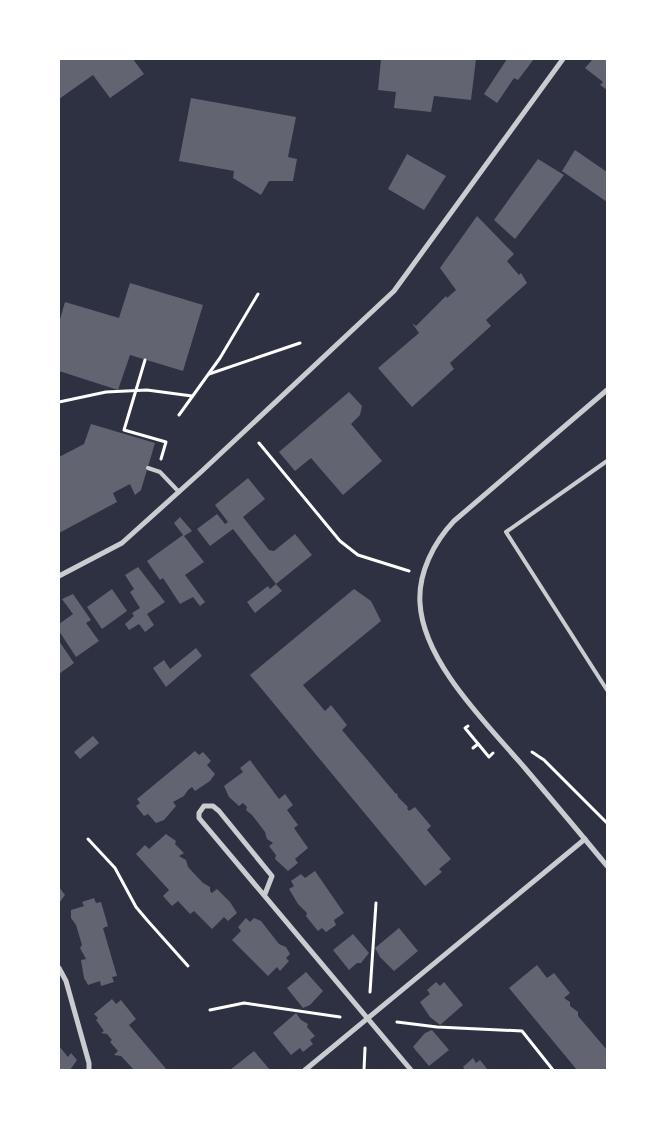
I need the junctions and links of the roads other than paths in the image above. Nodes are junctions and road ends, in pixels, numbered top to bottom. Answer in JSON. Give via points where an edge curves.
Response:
{"nodes":[{"id":1,"x":563,"y":59,"type":"edge"},
{"id":2,"x":607,"y":390,"type":"edge"},
{"id":3,"x":607,"y":460,"type":"edge"},
{"id":4,"x":148,"y":468,"type":"dead end"},
{"id":5,"x":179,"y":492,"type":"junction"},
{"id":6,"x":59,"y":576,"type":"edge"},
{"id":7,"x":607,"y":690,"type":"edge"},
{"id":8,"x":585,"y":839,"type":"junction"},
{"id":9,"x":607,"y":866,"type":"edge"},
{"id":10,"x":265,"y":894,"type":"junction"},
{"id":11,"x":59,"y":968,"type":"edge"},
{"id":12,"x":367,"y":1019,"type":"junction"},
{"id":13,"x":89,"y":1070,"type":"edge"},
{"id":14,"x":305,"y":1070,"type":"edge"},
{"id":15,"x":411,"y":1070,"type":"edge"}],
"edges":[{"from":1,"to":5,"type":"street","via":[[394,291]]},
{"from":2,"to":8,"type":"street","via":[[442,533],[428,562],[420,603],[427,635],[446,670],[480,716]]},
{"from":3,"to":7,"type":"lane","via":[[506,532]]},
{"from":4,"to":5,"type":"lane","via":[[160,472]]},
{"from":5,"to":6,"type":"street","via":[[122,543]]},
{"from":8,"to":9,"type":"street"},
{"from":8,"to":12,"type":"street"},
{"from":10,"to":10,"type":"street","via":[[199,818],[204,806],[219,810],[272,876]]},
{"from":10,"to":12,"type":"street"},
{"from":11,"to":13,"type":"street","via":[[66,981]]},
{"from":12,"to":14,"type":"street"},
{"from":12,"to":15,"type":"street"}]}
